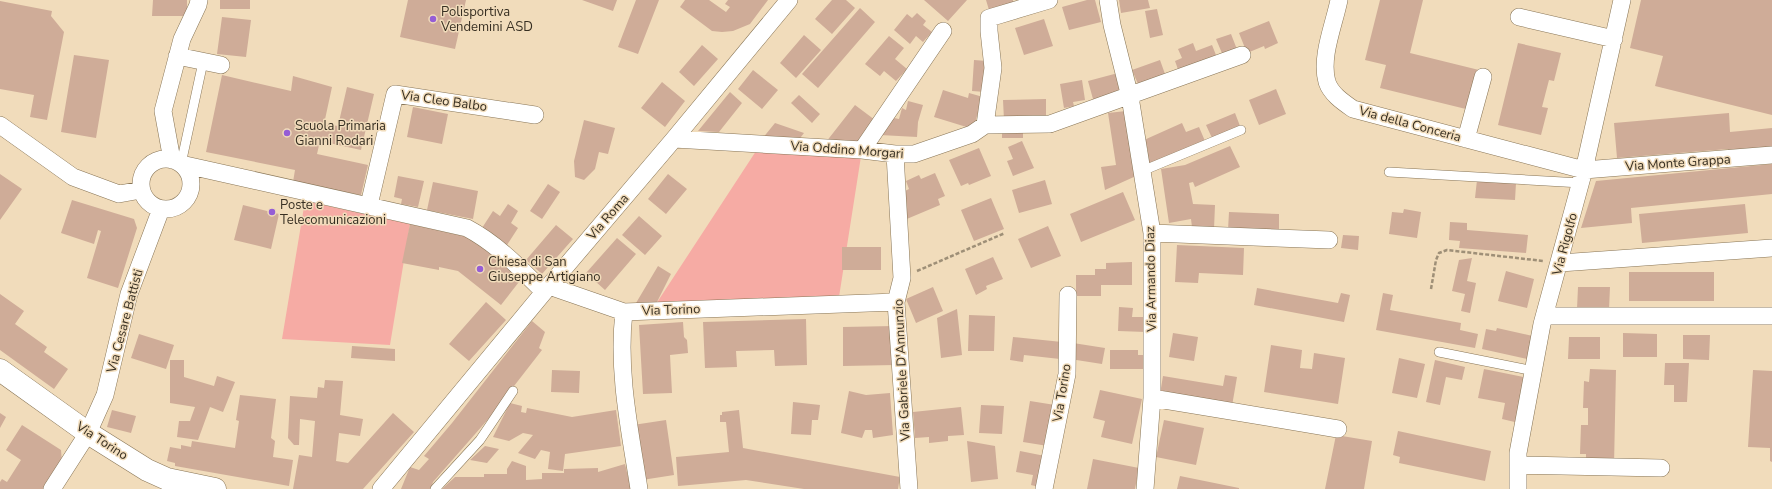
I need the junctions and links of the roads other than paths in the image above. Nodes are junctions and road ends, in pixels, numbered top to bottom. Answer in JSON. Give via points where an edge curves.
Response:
{"nodes":[{"id":1,"x":199,"y":0,"type":"edge"},
{"id":2,"x":789,"y":0,"type":"edge"},
{"id":3,"x":1049,"y":0,"type":"edge"},
{"id":4,"x":1108,"y":0,"type":"edge"},
{"id":5,"x":1339,"y":0,"type":"edge"},
{"id":6,"x":1622,"y":0,"type":"edge"},
{"id":7,"x":1519,"y":17,"type":"dead end"},
{"id":8,"x":943,"y":31,"type":"dead end"},
{"id":9,"x":1614,"y":39,"type":"junction"},
{"id":10,"x":1242,"y":55,"type":"dead end"},
{"id":11,"x":177,"y":56,"type":"junction"},
{"id":12,"x":203,"y":62,"type":"junction"},
{"id":13,"x":221,"y":65,"type":"dead end"},
{"id":14,"x":1483,"y":77,"type":"dead end"},
{"id":15,"x":1130,"y":97,"type":"junction"},
{"id":16,"x":536,"y":115,"type":"dead end"},
{"id":17,"x":0,"y":125,"type":"edge"},
{"id":18,"x":985,"y":125,"type":"junction"},
{"id":19,"x":1241,"y":130,"type":"dead end"},
{"id":20,"x":674,"y":139,"type":"junction"},
{"id":21,"x":1466,"y":139,"type":"junction"},
{"id":22,"x":862,"y":150,"type":"junction"},
{"id":23,"x":895,"y":154,"type":"junction"},
{"id":24,"x":1772,"y":155,"type":"edge"},
{"id":25,"x":176,"y":162,"type":"junction"},
{"id":26,"x":1142,"y":171,"type":"junction"},
{"id":27,"x":1390,"y":172,"type":"dead end"},
{"id":28,"x":228,"y":174,"type":"junction"},
{"id":29,"x":1582,"y":177,"type":"junction"},
{"id":30,"x":191,"y":189,"type":"junction"},
{"id":31,"x":141,"y":190,"type":"junction"},
{"id":32,"x":369,"y":205,"type":"junction"},
{"id":33,"x":161,"y":209,"type":"junction"},
{"id":34,"x":1152,"y":233,"type":"junction"},
{"id":35,"x":1330,"y":240,"type":"dead end"},
{"id":36,"x":1772,"y":248,"type":"edge"},
{"id":37,"x":1560,"y":263,"type":"junction"},
{"id":38,"x":546,"y":289,"type":"junction"},
{"id":39,"x":1068,"y":295,"type":"dead end"},
{"id":40,"x":896,"y":302,"type":"junction"},
{"id":41,"x":624,"y":312,"type":"junction"},
{"id":42,"x":1545,"y":316,"type":"junction"},
{"id":43,"x":1772,"y":316,"type":"edge"},
{"id":44,"x":1439,"y":352,"type":"dead end"},
{"id":45,"x":0,"y":370,"type":"edge"},
{"id":46,"x":1534,"y":371,"type":"junction"},
{"id":47,"x":513,"y":391,"type":"dead end"},
{"id":48,"x":1152,"y":398,"type":"junction"},
{"id":49,"x":1338,"y":429,"type":"dead end"},
{"id":50,"x":88,"y":433,"type":"junction"},
{"id":51,"x":1518,"y":465,"type":"junction"},
{"id":52,"x":1661,"y":468,"type":"dead end"},
{"id":53,"x":52,"y":489,"type":"edge"},
{"id":54,"x":214,"y":489,"type":"edge"},
{"id":55,"x":381,"y":489,"type":"edge"},
{"id":56,"x":435,"y":489,"type":"edge"},
{"id":57,"x":639,"y":489,"type":"edge"},
{"id":58,"x":909,"y":489,"type":"edge"},
{"id":59,"x":1044,"y":489,"type":"edge"},
{"id":60,"x":1145,"y":489,"type":"edge"},
{"id":61,"x":1518,"y":489,"type":"edge"}],
"edges":[{"from":1,"to":11,"type":"street"},
{"from":2,"to":20,"type":"street","name":"Via Roma"},
{"from":3,"to":18,"type":"street","via":[[989,18],[993,68]]},
{"from":4,"to":15,"type":"street","name":"Via Armando Diaz"},
{"from":5,"to":21,"type":"street","name":"Via della Conceria","via":[[1326,58],[1328,83],[1338,99],[1353,108]]},
{"from":6,"to":9,"type":"street","name":"Via Rigolfo"},
{"from":7,"to":9,"type":"street"},
{"from":8,"to":22,"type":"street"},
{"from":9,"to":29,"type":"street","name":"Via Rigolfo"},
{"from":10,"to":15,"type":"street"},
{"from":11,"to":12,"type":"street"},
{"from":11,"to":25,"type":"street","via":[[162,111]]},
{"from":12,"to":13,"type":"street"},
{"from":12,"to":25,"type":"lane"},
{"from":14,"to":21,"type":"street"},
{"from":15,"to":18,"type":"street","via":[[1050,124]]},
{"from":15,"to":26,"type":"street","name":"Via Armando Diaz"},
{"from":16,"to":32,"type":"street","name":"Via Cleo Balbo","via":[[395,94]]},
{"from":17,"to":31,"type":"street","via":[[73,177],[118,194]]},
{"from":18,"to":23,"type":"street","name":"Via Oddino Morgari","via":[[972,134],[914,154]]},
{"from":19,"to":26,"type":"lane"},
{"from":20,"to":22,"type":"street","name":"Via Oddino Morgari"},
{"from":20,"to":38,"type":"street","name":"Via Roma"},
{"from":21,"to":29,"type":"street","name":"Via della Conceria"},
{"from":22,"to":23,"type":"street","name":"Via Oddino Morgari"},
{"from":23,"to":40,"type":"street","name":"Via Gabriele D'Annunzio","via":[[902,278]]},
{"from":24,"to":29,"type":"street","name":"Via Monte Grappa"},
{"from":25,"to":28,"type":"street"},
{"from":25,"to":30,"type":"street","via":[[189,175]]},
{"from":25,"to":31,"type":"street","via":[[163,159],[148,166],[141,181]]},
{"from":26,"to":34,"type":"street","name":"Via Armando Diaz"},
{"from":27,"to":29,"type":"lane"},
{"from":28,"to":30,"type":"street","via":[[204,180]]},
{"from":28,"to":32,"type":"street"},
{"from":29,"to":37,"type":"street","name":"Via Rigolfo"},
{"from":30,"to":33,"type":"street","via":[[183,203],[169,209]]},
{"from":31,"to":33,"type":"street","via":[[148,202]]},
{"from":32,"to":38,"type":"street","via":[[467,228],[486,238]]},
{"from":33,"to":50,"type":"street","name":"Via Cesare Battisti","via":[[130,294],[105,395]]},
{"from":34,"to":35,"type":"street"},
{"from":34,"to":48,"type":"street","name":"Via Armando Diaz"},
{"from":36,"to":37,"type":"street"},
{"from":37,"to":42,"type":"street","name":"Via Rigolfo"},
{"from":38,"to":41,"type":"street"},
{"from":38,"to":55,"type":"street","name":"Via Roma"},
{"from":39,"to":59,"type":"street","name":"Via Torino","via":[[1067,374]]},
{"from":40,"to":41,"type":"street","name":"Via Torino"},
{"from":40,"to":58,"type":"street","name":"Via Gabriele D'Annunzio"},
{"from":41,"to":57,"type":"street","name":"Via Torino","via":[[622,346],[630,431]]},
{"from":42,"to":43,"type":"street"},
{"from":42,"to":46,"type":"street","name":"Via Rigolfo"},
{"from":44,"to":46,"type":"lane"},
{"from":45,"to":50,"type":"main road","name":"Via Torino"},
{"from":46,"to":51,"type":"street","name":"Via Rigolfo","via":[[1518,453]]},
{"from":47,"to":56,"type":"lane","via":[[480,440],[435,486]]},
{"from":48,"to":49,"type":"street"},
{"from":48,"to":60,"type":"street","name":"Via Armando Diaz"},
{"from":50,"to":53,"type":"street","name":"Via Cesare Battisti"},
{"from":50,"to":54,"type":"main road","name":"Via Torino","via":[[147,470],[168,479]]},
{"from":51,"to":52,"type":"street"},
{"from":51,"to":61,"type":"street","name":"Via Rigolfo"}]}
